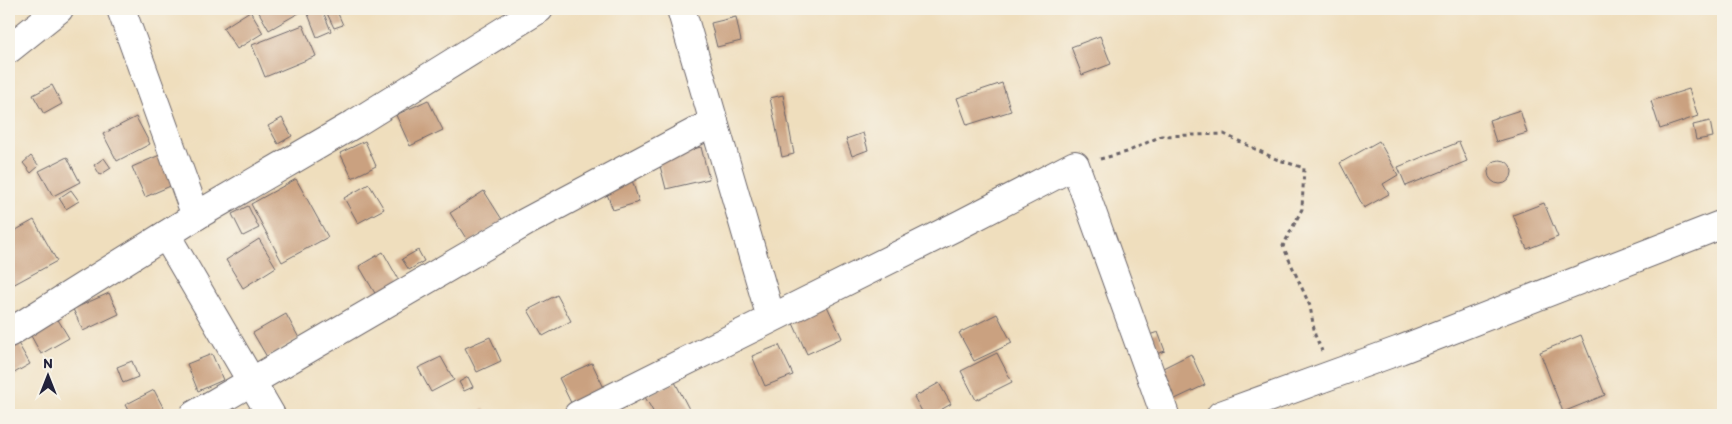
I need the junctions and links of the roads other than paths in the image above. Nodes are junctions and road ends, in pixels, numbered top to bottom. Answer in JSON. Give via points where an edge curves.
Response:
{"nodes":[{"id":1,"x":59,"y":9,"type":"edge"},
{"id":2,"x":121,"y":9,"type":"edge"},
{"id":3,"x":539,"y":9,"type":"edge"},
{"id":4,"x":681,"y":9,"type":"edge"},
{"id":5,"x":9,"y":49,"type":"edge"},
{"id":6,"x":714,"y":122,"type":"junction"},
{"id":7,"x":196,"y":216,"type":"junction"},
{"id":8,"x":1723,"y":224,"type":"edge"},
{"id":9,"x":166,"y":235,"type":"junction"},
{"id":10,"x":771,"y":318,"type":"junction"},
{"id":11,"x":9,"y":333,"type":"edge"},
{"id":12,"x":251,"y":384,"type":"junction"},
{"id":13,"x":194,"y":415,"type":"edge"},
{"id":14,"x":271,"y":415,"type":"edge"},
{"id":15,"x":578,"y":415,"type":"edge"},
{"id":16,"x":1164,"y":415,"type":"edge"},
{"id":17,"x":1221,"y":415,"type":"edge"}],
"edges":[{"from":1,"to":5,"type":"street"},
{"from":2,"to":7,"type":"street"},
{"from":3,"to":7,"type":"street","via":[[354,124]]},
{"from":4,"to":6,"type":"street"},
{"from":6,"to":10,"type":"street"},
{"from":6,"to":12,"type":"street","via":[[526,222]]},
{"from":7,"to":9,"type":"street"},
{"from":8,"to":17,"type":"street"},
{"from":9,"to":11,"type":"street"},
{"from":9,"to":12,"type":"street"},
{"from":10,"to":15,"type":"street"},
{"from":10,"to":16,"type":"street","via":[[1076,165]]},
{"from":12,"to":13,"type":"street"},
{"from":12,"to":14,"type":"street"}]}
